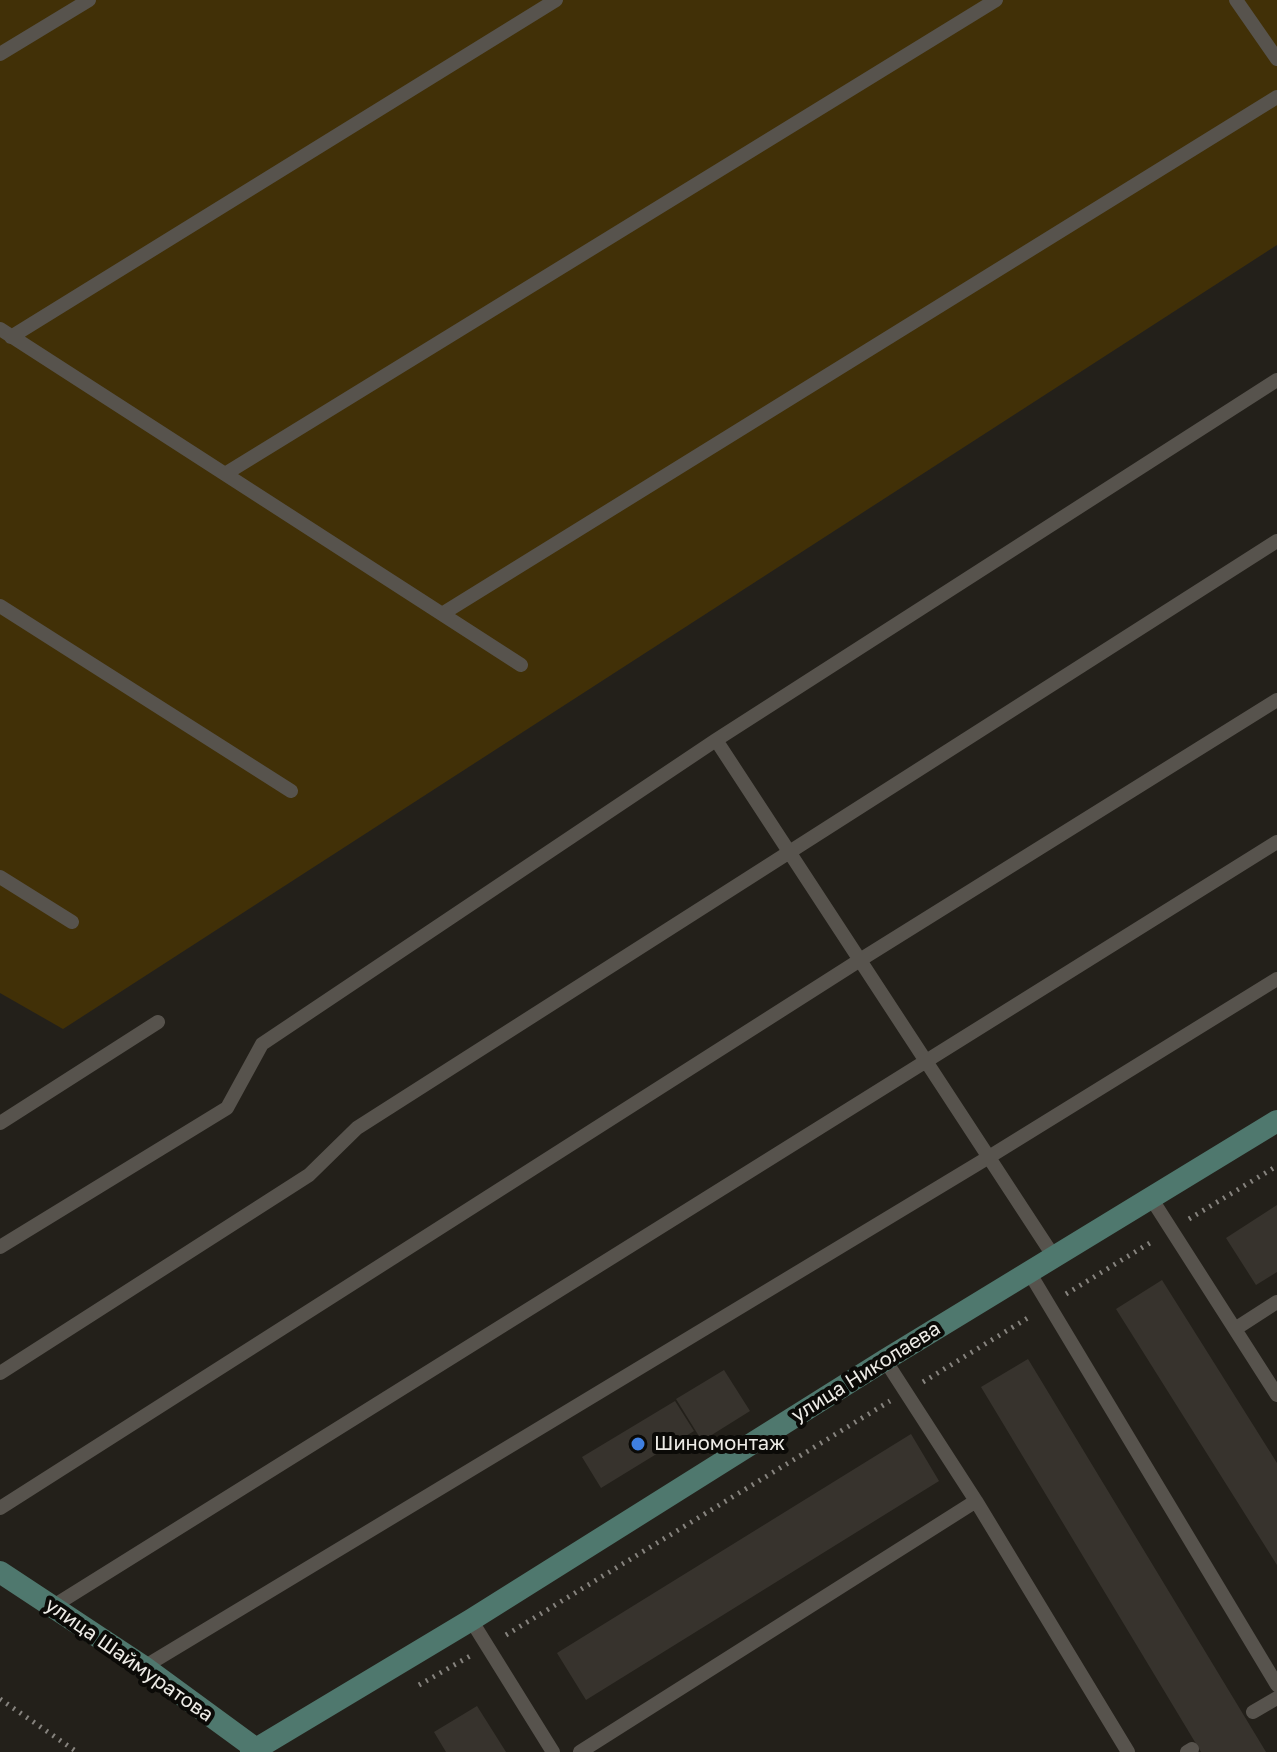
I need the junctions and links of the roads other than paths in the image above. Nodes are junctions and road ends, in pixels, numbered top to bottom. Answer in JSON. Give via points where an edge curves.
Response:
{"nodes":[{"id":1,"x":89,"y":0,"type":"edge"},
{"id":2,"x":556,"y":0,"type":"edge"},
{"id":3,"x":996,"y":0,"type":"edge"},
{"id":4,"x":1236,"y":0,"type":"edge"},
{"id":5,"x":0,"y":54,"type":"edge"},
{"id":6,"x":1277,"y":59,"type":"edge"},
{"id":7,"x":1277,"y":97,"type":"edge"},
{"id":8,"x":6,"y":333,"type":"edge"},
{"id":9,"x":1277,"y":380,"type":"edge"},
{"id":10,"x":225,"y":474,"type":"junction"},
{"id":11,"x":1277,"y":541,"type":"edge"},
{"id":12,"x":0,"y":606,"type":"edge"},
{"id":13,"x":442,"y":614,"type":"junction"},
{"id":14,"x":521,"y":665,"type":"dead end"},
{"id":15,"x":1277,"y":700,"type":"edge"},
{"id":16,"x":716,"y":740,"type":"junction"},
{"id":17,"x":291,"y":791,"type":"dead end"},
{"id":18,"x":1277,"y":842,"type":"edge"},
{"id":19,"x":789,"y":852,"type":"junction"},
{"id":20,"x":0,"y":877,"type":"edge"},
{"id":21,"x":72,"y":922,"type":"dead end"},
{"id":22,"x":860,"y":960,"type":"junction"},
{"id":23,"x":1277,"y":979,"type":"edge"},
{"id":24,"x":158,"y":1022,"type":"dead end"},
{"id":25,"x":925,"y":1060,"type":"junction"},
{"id":26,"x":1277,"y":1121,"type":"edge"},
{"id":27,"x":0,"y":1123,"type":"edge"},
{"id":28,"x":989,"y":1157,"type":"junction"},
{"id":29,"x":1151,"y":1198,"type":"junction"},
{"id":30,"x":0,"y":1247,"type":"edge"},
{"id":31,"x":1054,"y":1257,"type":"junction"},
{"id":32,"x":1029,"y":1272,"type":"junction"},
{"id":33,"x":1277,"y":1302,"type":"edge"},
{"id":34,"x":1235,"y":1329,"type":"junction"},
{"id":35,"x":885,"y":1360,"type":"junction"},
{"id":36,"x":0,"y":1373,"type":"edge"},
{"id":37,"x":1277,"y":1395,"type":"edge"},
{"id":38,"x":976,"y":1501,"type":"junction"},
{"id":39,"x":0,"y":1508,"type":"edge"},
{"id":40,"x":0,"y":1572,"type":"edge"},
{"id":41,"x":52,"y":1607,"type":"junction"},
{"id":42,"x":471,"y":1620,"type":"junction"},
{"id":43,"x":144,"y":1667,"type":"junction"},
{"id":44,"x":1277,"y":1685,"type":"edge"},
{"id":45,"x":1277,"y":1698,"type":"edge"},
{"id":46,"x":1253,"y":1712,"type":"dead end"},
{"id":47,"x":254,"y":1750,"type":"edge"},
{"id":48,"x":553,"y":1752,"type":"edge"},
{"id":49,"x":580,"y":1752,"type":"edge"},
{"id":50,"x":1128,"y":1752,"type":"edge"}],
"edges":[{"from":1,"to":5,"type":"lane"},
{"from":2,"to":8,"type":"lane"},
{"from":3,"to":10,"type":"lane"},
{"from":4,"to":6,"type":"lane"},
{"from":7,"to":13,"type":"lane"},
{"from":8,"to":10,"type":"lane"},
{"from":9,"to":16,"type":"lane"},
{"from":10,"to":13,"type":"lane"},
{"from":11,"to":19,"type":"lane"},
{"from":12,"to":17,"type":"lane"},
{"from":13,"to":14,"type":"lane"},
{"from":15,"to":22,"type":"lane"},
{"from":16,"to":19,"type":"lane"},
{"from":16,"to":30,"type":"lane","via":[[262,1044],[227,1108]]},
{"from":18,"to":25,"type":"lane"},
{"from":19,"to":22,"type":"lane"},
{"from":19,"to":36,"type":"lane","via":[[357,1128],[309,1175]]},
{"from":20,"to":21,"type":"lane"},
{"from":22,"to":25,"type":"lane"},
{"from":22,"to":39,"type":"lane"},
{"from":23,"to":28,"type":"lane"},
{"from":24,"to":27,"type":"lane"},
{"from":25,"to":28,"type":"lane"},
{"from":25,"to":41,"type":"lane"},
{"from":26,"to":29,"type":"main road","name":"улица Николаева"},
{"from":28,"to":31,"type":"lane"},
{"from":28,"to":43,"type":"lane"},
{"from":29,"to":31,"type":"main road","name":"улица Николаева"},
{"from":29,"to":34,"type":"lane"},
{"from":31,"to":32,"type":"main road","name":"улица Николаева"},
{"from":32,"to":35,"type":"main road","name":"улица Николаева"},
{"from":32,"to":44,"type":"lane"},
{"from":33,"to":34,"type":"lane"},
{"from":34,"to":37,"type":"lane"},
{"from":35,"to":38,"type":"lane"},
{"from":35,"to":42,"type":"main road","name":"улица Николаева"},
{"from":38,"to":49,"type":"lane"},
{"from":38,"to":50,"type":"lane"},
{"from":40,"to":41,"type":"main road","name":"улица Шаймуратова"},
{"from":41,"to":43,"type":"main road","name":"улица Шаймуратова"},
{"from":42,"to":47,"type":"main road","name":"улица Николаева"},
{"from":42,"to":48,"type":"lane"},
{"from":43,"to":47,"type":"main road","name":"улица Шаймуратова"},
{"from":45,"to":46,"type":"lane"}]}
